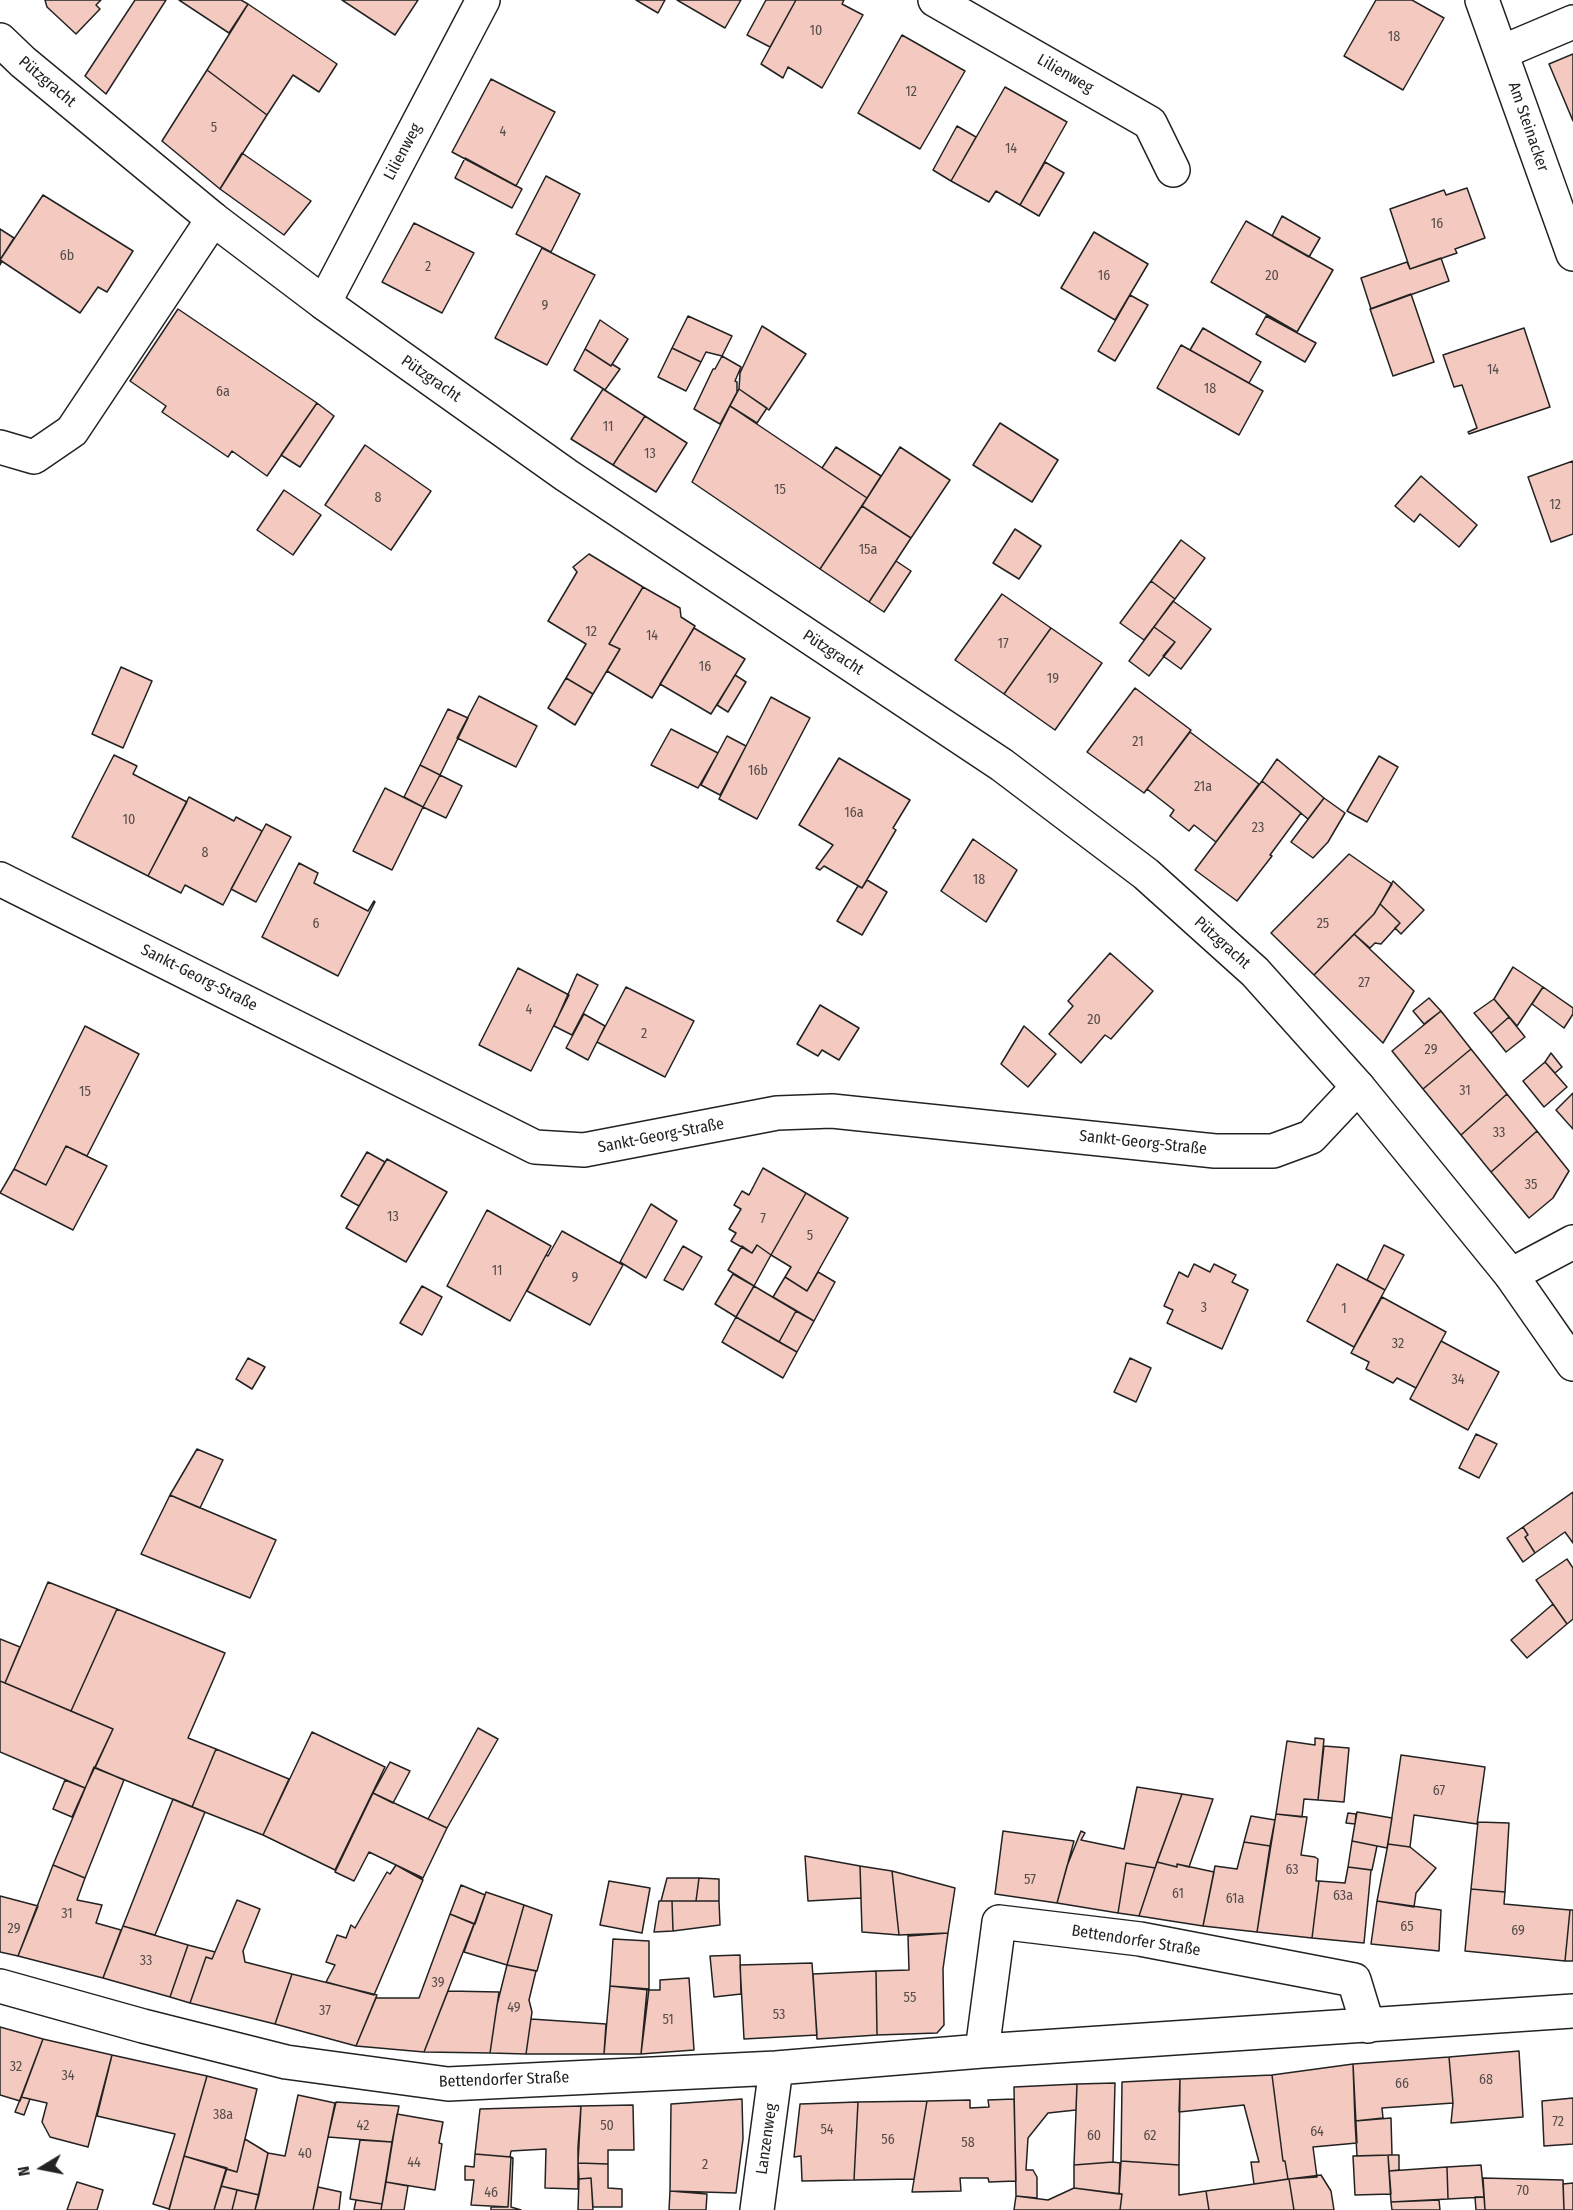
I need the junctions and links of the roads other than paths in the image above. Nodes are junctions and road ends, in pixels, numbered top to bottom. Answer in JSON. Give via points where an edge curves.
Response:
{"nodes":[{"id":1,"x":483,"y":0,"type":"edge"},
{"id":2,"x":935,"y":0,"type":"edge"},
{"id":3,"x":1482,"y":0,"type":"edge"},
{"id":4,"x":1573,"y":22,"type":"edge"},
{"id":5,"x":0,"y":40,"type":"edge"},
{"id":6,"x":1502,"y":52,"type":"junction"},
{"id":7,"x":1173,"y":170,"type":"dead end"},
{"id":8,"x":213,"y":219,"type":"junction"},
{"id":9,"x":1573,"y":254,"type":"edge"},
{"id":10,"x":324,"y":303,"type":"junction"},
{"id":11,"x":0,"y":447,"type":"edge"},
{"id":12,"x":0,"y":879,"type":"edge"},
{"id":13,"x":1358,"y":1087,"type":"junction"},
{"id":14,"x":1573,"y":1242,"type":"edge"},
{"id":15,"x":1511,"y":1275,"type":"junction"},
{"id":16,"x":1573,"y":1364,"type":"edge"},
{"id":17,"x":0,"y":1986,"type":"edge"},
{"id":18,"x":1573,"y":2011,"type":"edge"},
{"id":19,"x":1368,"y":2026,"type":"junction"},
{"id":20,"x":982,"y":2051,"type":"junction"},
{"id":21,"x":776,"y":2068,"type":"junction"},
{"id":22,"x":757,"y":2210,"type":"edge"}],
"edges":[{"from":1,"to":10,"type":"street","name":"Lilienweg"},
{"from":2,"to":7,"type":"street","name":"Lilienweg","via":[[1149,123]]},
{"from":3,"to":6,"type":"street","name":"Am Steinacker"},
{"from":4,"to":6,"type":"street"},
{"from":5,"to":8,"type":"street","name":"Pützgracht"},
{"from":6,"to":9,"type":"street","name":"Am Steinacker"},
{"from":8,"to":10,"type":"street","name":"Pützgracht"},
{"from":8,"to":11,"type":"street","via":[[72,430],[34,457]]},
{"from":10,"to":13,"type":"street","name":"Pützgracht","via":[[576,482],[1002,765],[1146,874],[1255,972]]},
{"from":12,"to":13,"type":"street","name":"Sankt-Georg-Straße","via":[[534,1147],[584,1150],[777,1113],[832,1111],[1215,1151],[1273,1151],[1311,1137]]},
{"from":13,"to":15,"type":"street","name":"Pützgracht"},
{"from":14,"to":15,"type":"street"},
{"from":15,"to":16,"type":"street","name":"Pützgracht"},
{"from":17,"to":21,"type":"street","name":"Bettendorfer Straße","via":[[286,2062],[448,2084]]},
{"from":18,"to":19,"type":"street","name":"Bettendorfer Straße"},
{"from":19,"to":20,"type":"street","name":"Bettendorfer Straße"},
{"from":19,"to":20,"type":"street","name":"Bettendorfer Straße","via":[[1354,1980],[1140,1939],[999,1922]]},
{"from":20,"to":21,"type":"street","name":"Bettendorfer Straße"},
{"from":21,"to":22,"type":"street","name":"Lanzenweg"}]}
